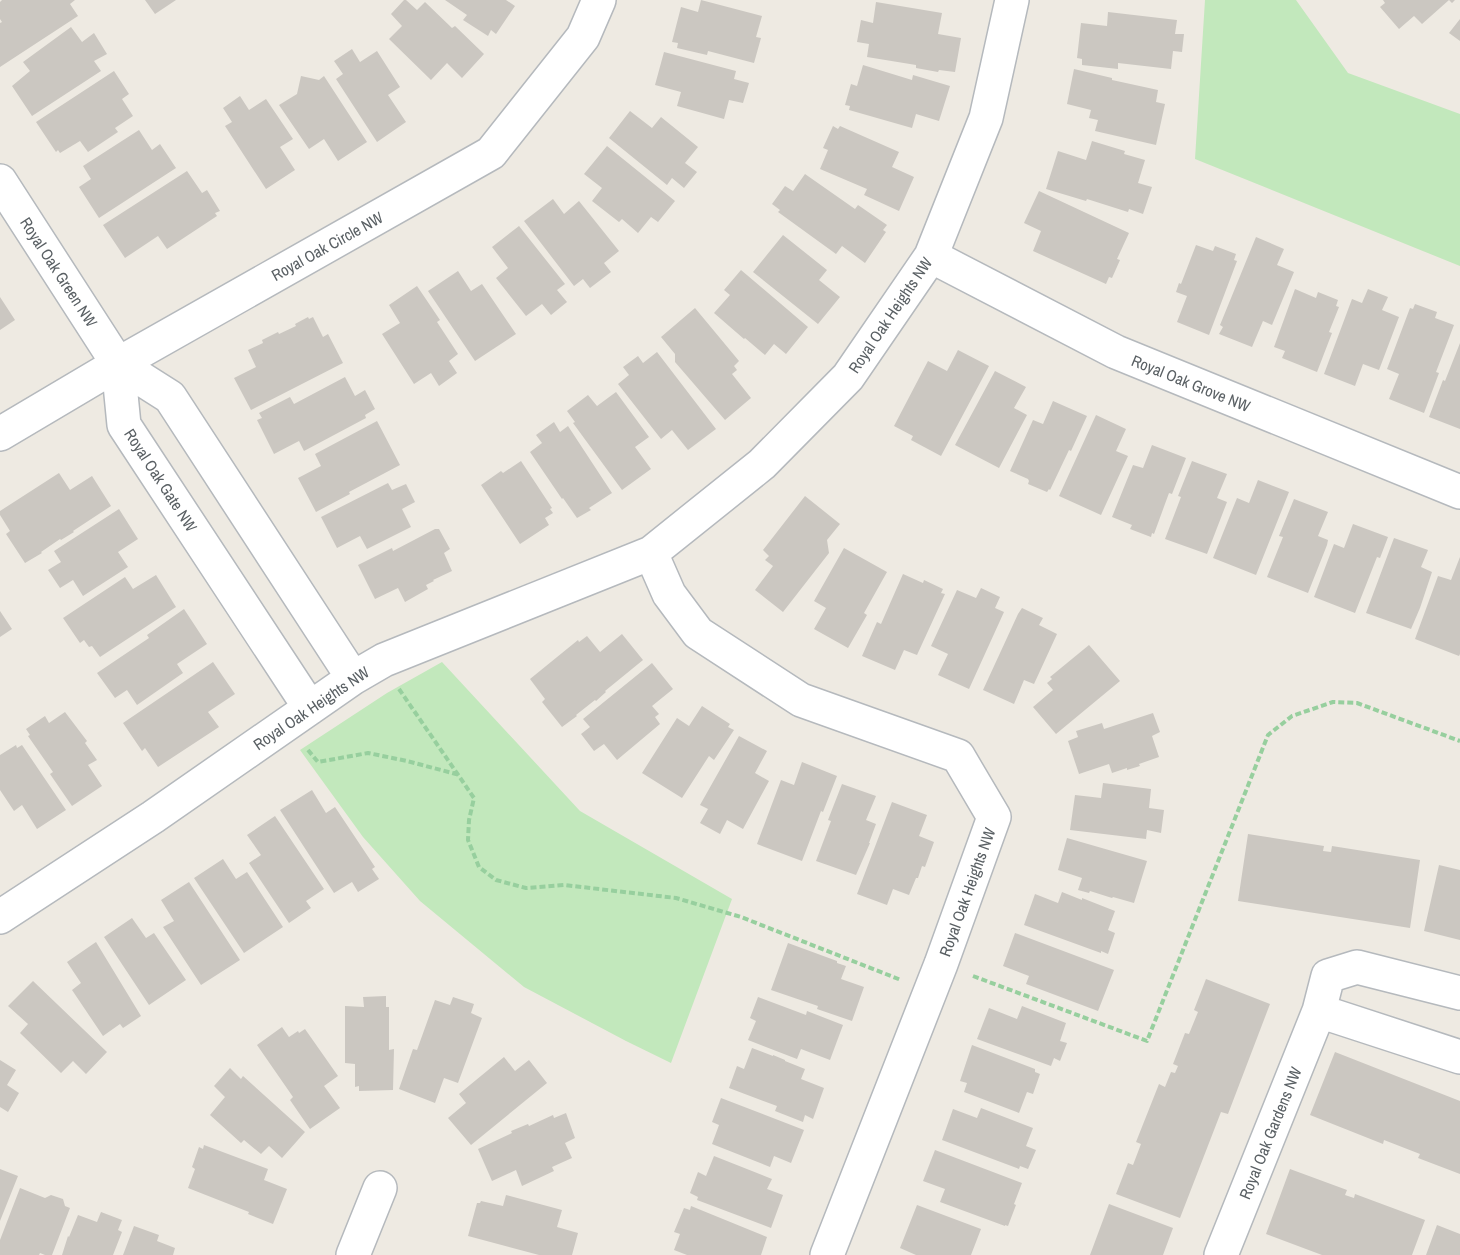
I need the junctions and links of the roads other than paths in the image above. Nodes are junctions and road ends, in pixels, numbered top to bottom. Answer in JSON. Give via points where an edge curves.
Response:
{"nodes":[{"id":1,"x":599,"y":0,"type":"edge"},
{"id":2,"x":1012,"y":0,"type":"edge"},
{"id":3,"x":0,"y":181,"type":"edge"},
{"id":4,"x":931,"y":256,"type":"junction"},
{"id":5,"x":118,"y":364,"type":"junction"},
{"id":6,"x":0,"y":434,"type":"edge"},
{"id":7,"x":1460,"y":492,"type":"edge"},
{"id":8,"x":651,"y":553,"type":"junction"},
{"id":9,"x":353,"y":678,"type":"junction"},
{"id":10,"x":299,"y":716,"type":"junction"},
{"id":11,"x":0,"y":917,"type":"edge"},
{"id":12,"x":1460,"y":993,"type":"edge"},
{"id":13,"x":1319,"y":1011,"type":"junction"},
{"id":14,"x":1460,"y":1057,"type":"edge"},
{"id":15,"x":380,"y":1188,"type":"dead end"},
{"id":16,"x":353,"y":1255,"type":"edge"},
{"id":17,"x":827,"y":1255,"type":"edge"},
{"id":18,"x":1221,"y":1255,"type":"edge"}],
"edges":[{"from":1,"to":5,"type":"street","name":"Royal Oak Circle NW","via":[[583,37],[491,153]]},
{"from":2,"to":4,"type":"street","name":"Royal Oak Heights NW","via":[[986,118]]},
{"from":3,"to":5,"type":"street","name":"Royal Oak Green NW"},
{"from":4,"to":7,"type":"street","name":"Royal Oak Grove NW","via":[[1116,352]]},
{"from":4,"to":8,"type":"street","name":"Royal Oak Heights NW","via":[[848,377],[762,464]]},
{"from":5,"to":6,"type":"street","name":"Royal Oak Circle NW"},
{"from":5,"to":9,"type":"street","via":[[170,398]]},
{"from":5,"to":10,"type":"street","name":"Royal Oak Gate NW","via":[[124,424]]},
{"from":8,"to":9,"type":"street","name":"Royal Oak Heights NW","via":[[384,660]]},
{"from":8,"to":17,"type":"street","name":"Royal Oak Heights NW","via":[[669,594],[698,633],[801,700],[958,756],[994,817]]},
{"from":9,"to":10,"type":"street","name":"Royal Oak Heights NW"},
{"from":10,"to":11,"type":"street","name":"Royal Oak Heights NW"},
{"from":12,"to":13,"type":"street","name":"Royal Oak Gardens NW","via":[[1357,967],[1328,976]]},
{"from":13,"to":14,"type":"street"},
{"from":13,"to":18,"type":"street","name":"Royal Oak Gardens NW"},
{"from":15,"to":16,"type":"street"}]}
